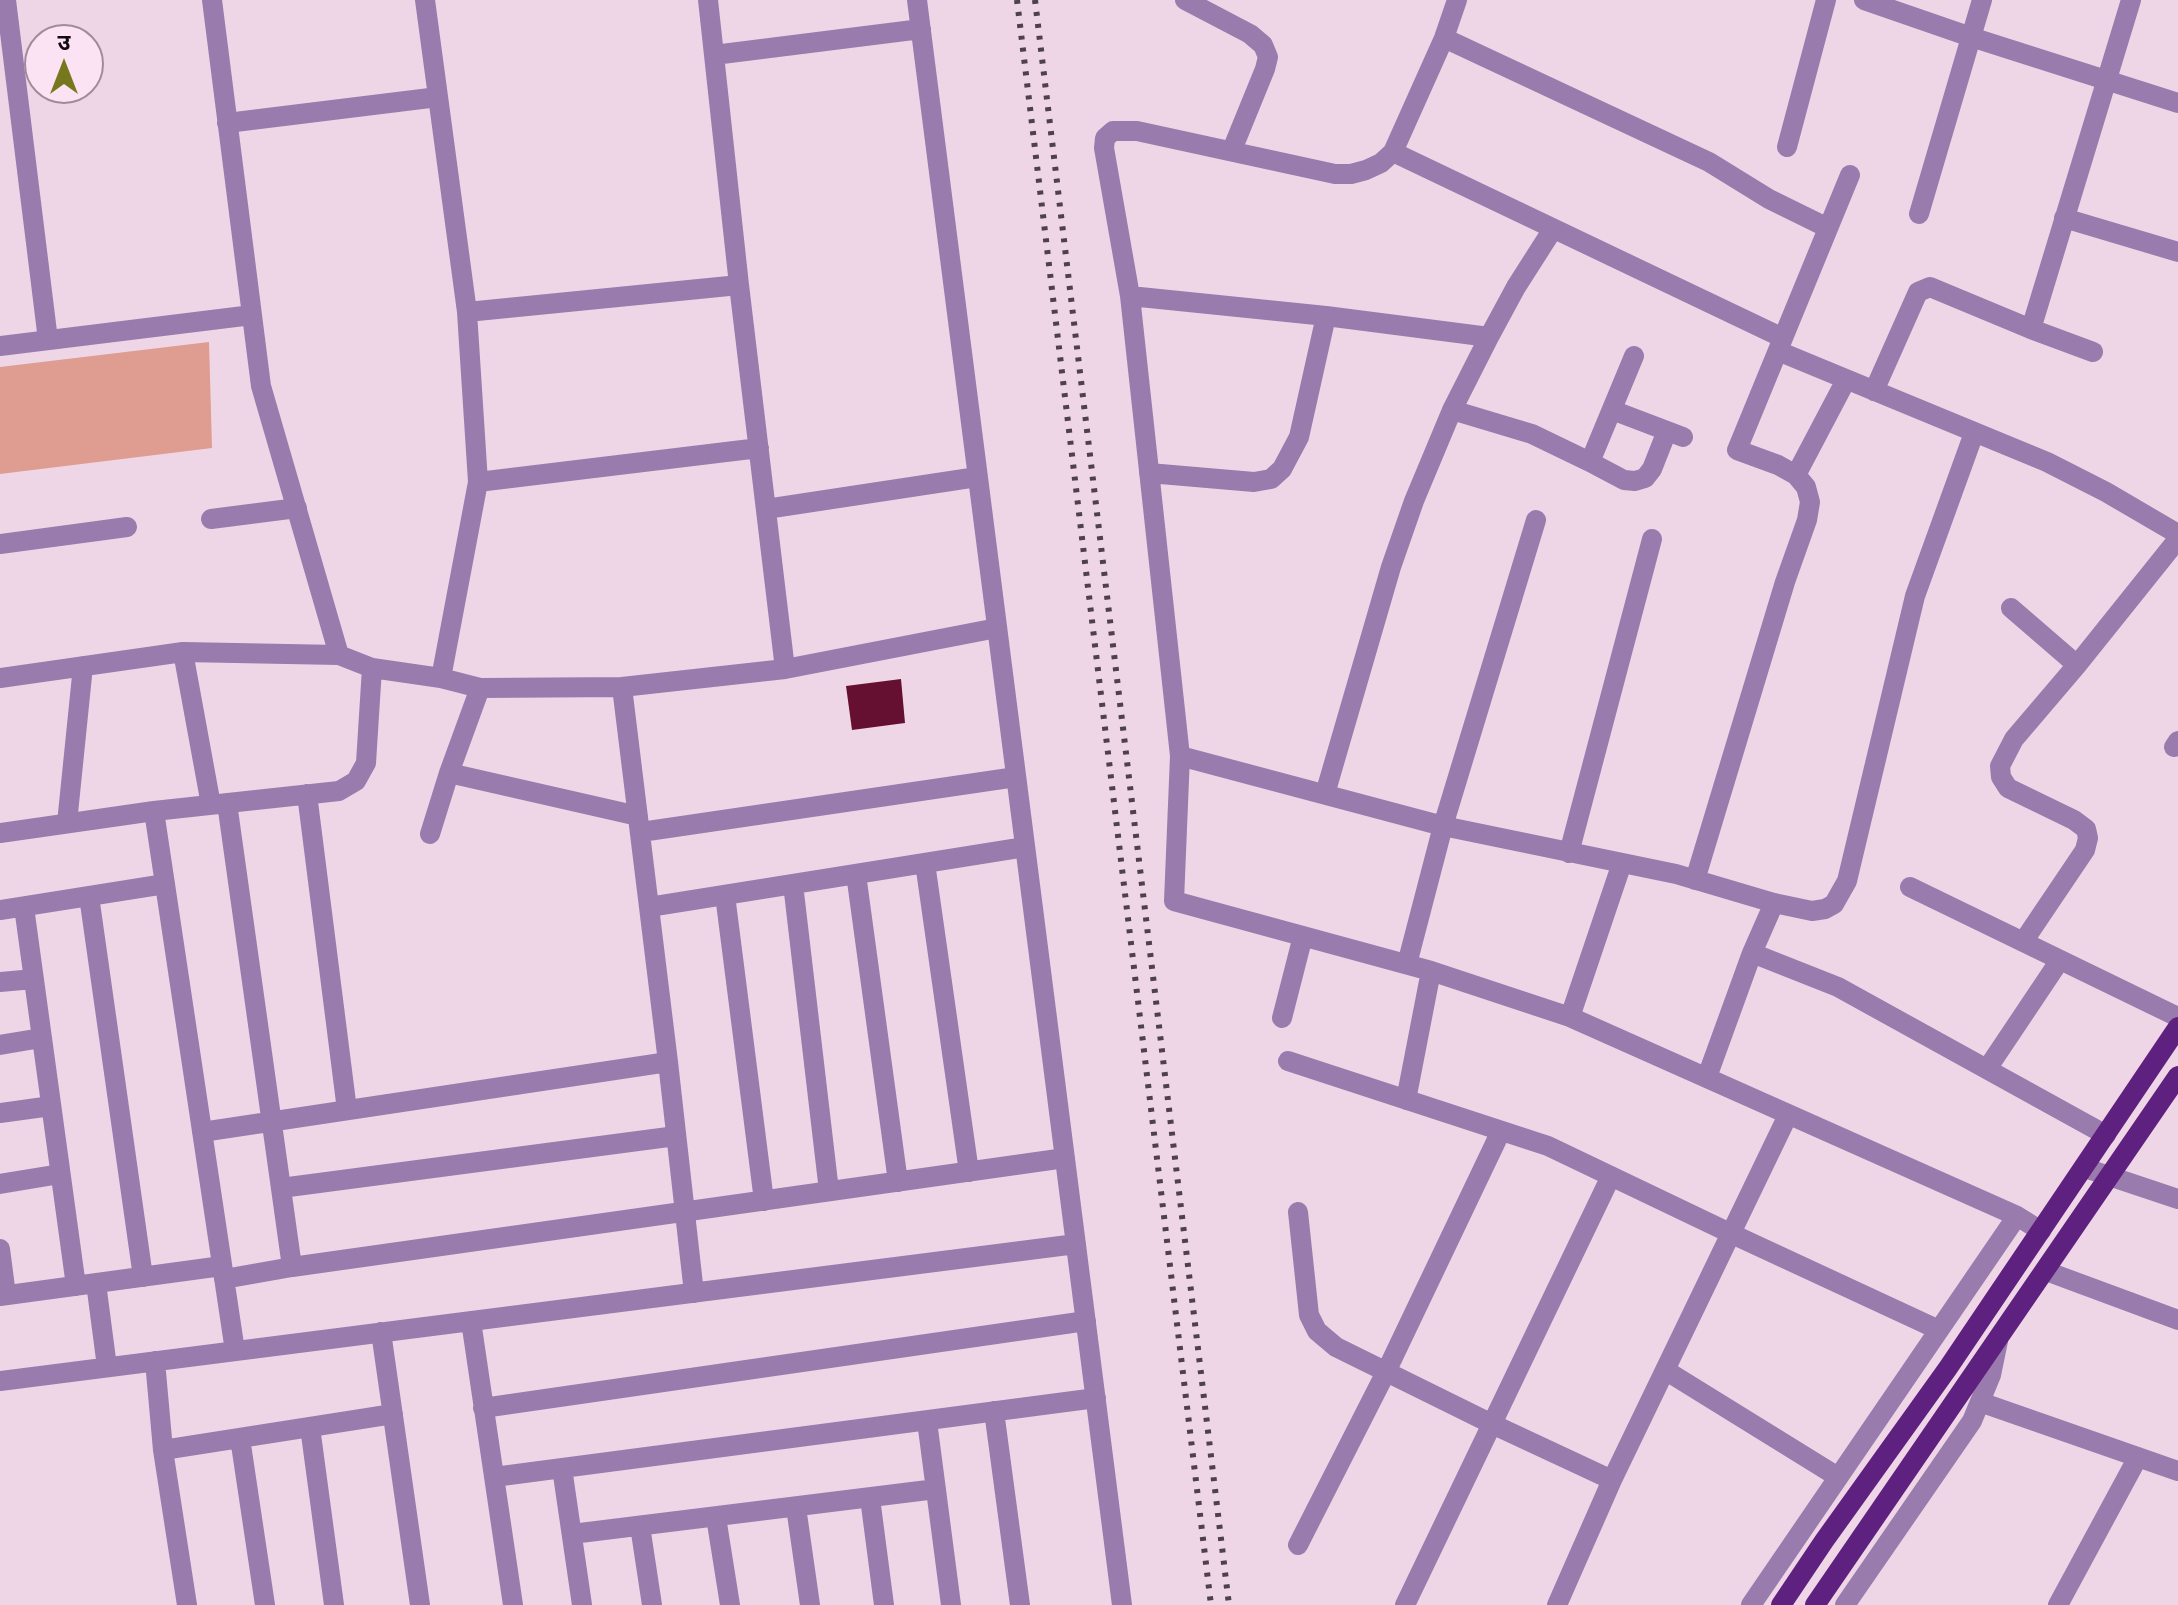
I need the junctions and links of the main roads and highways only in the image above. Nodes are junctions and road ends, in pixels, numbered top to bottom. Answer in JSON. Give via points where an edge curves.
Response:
{"nodes":[{"id":1,"x":2178,"y":1027,"type":"edge"},
{"id":2,"x":2178,"y":1076,"type":"edge"},
{"id":3,"x":1781,"y":1605,"type":"edge"},
{"id":4,"x":1815,"y":1605,"type":"edge"}],
"edges":[{"from":1,"to":3,"type":"main road"},
{"from":2,"to":4,"type":"main road"}]}
